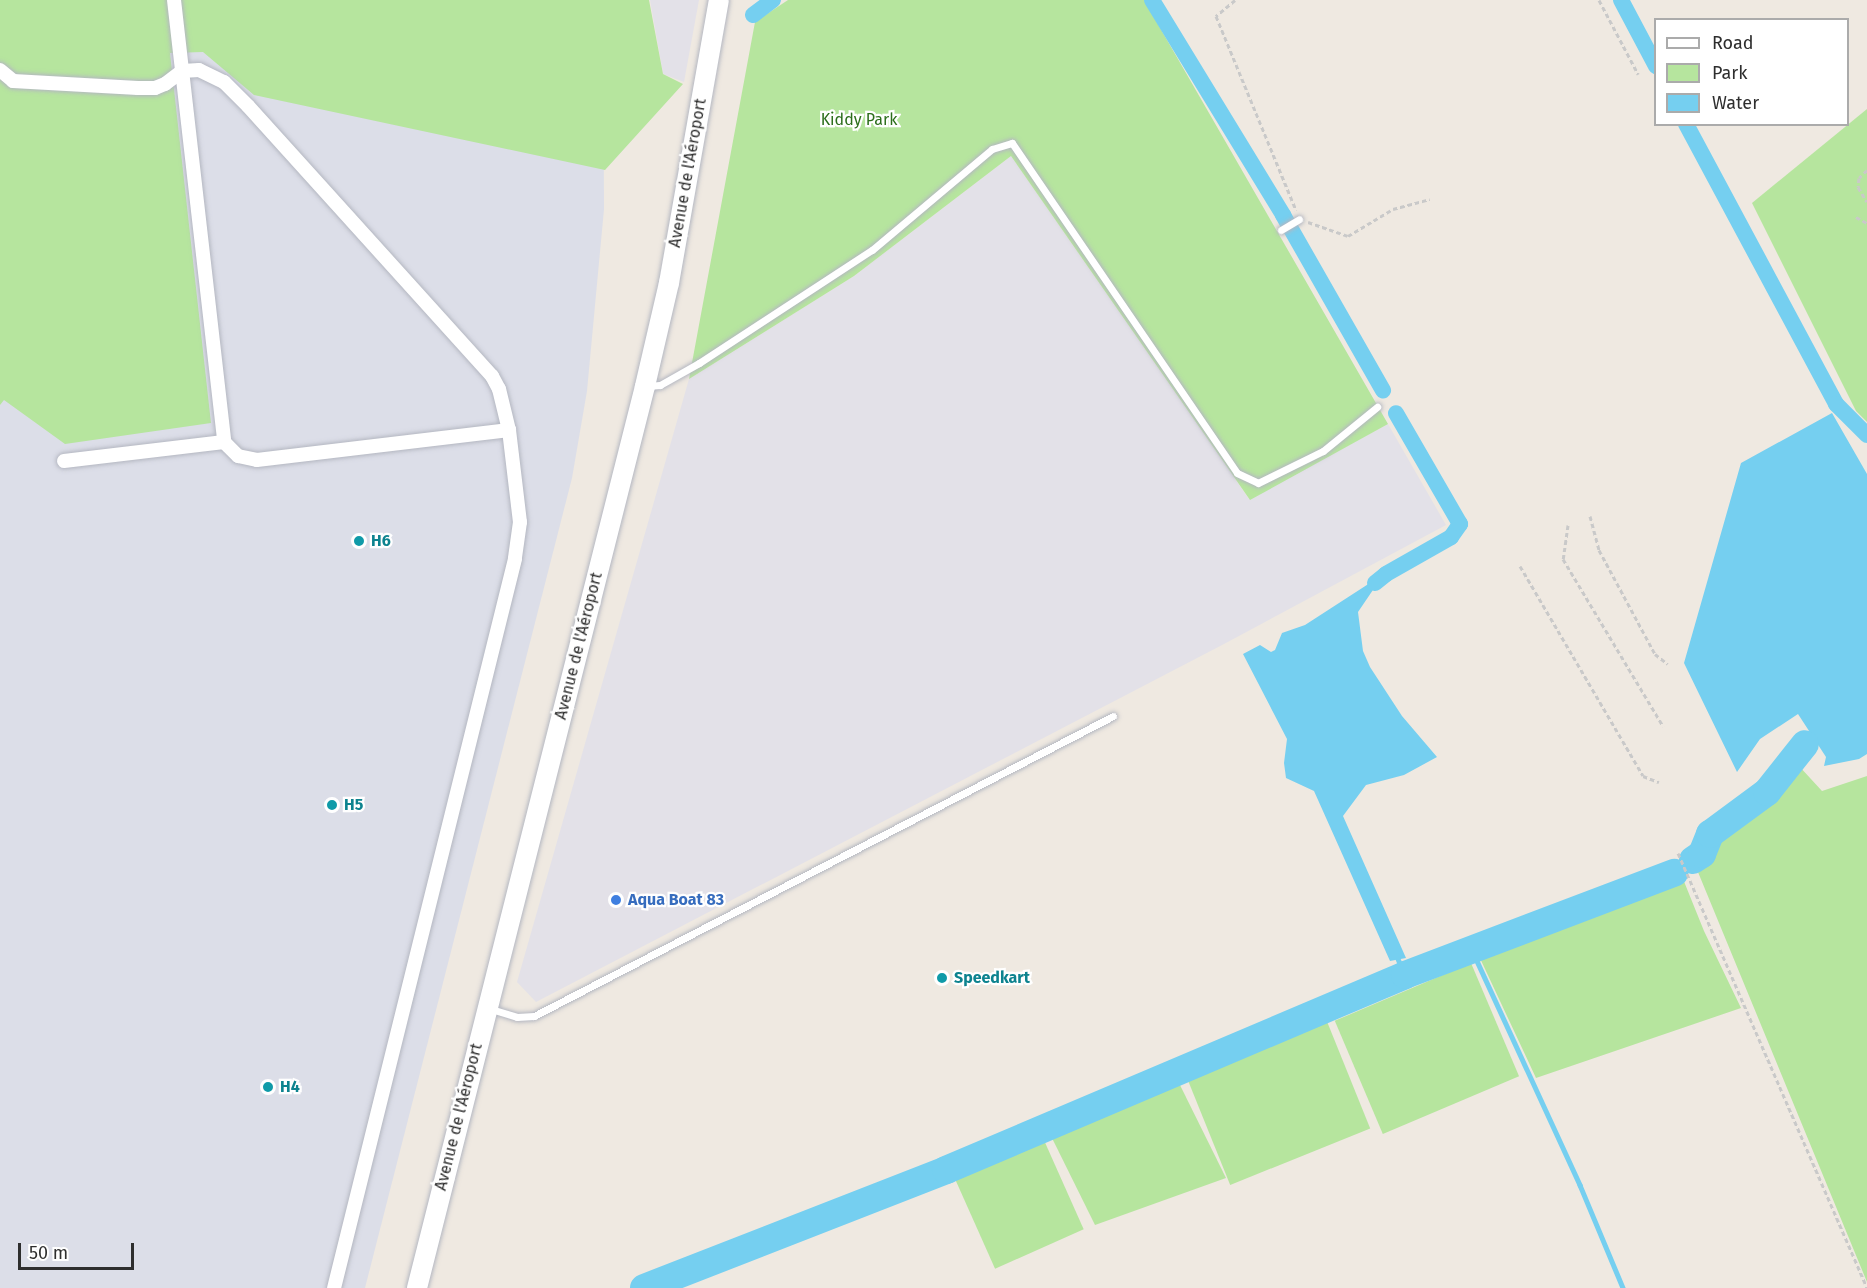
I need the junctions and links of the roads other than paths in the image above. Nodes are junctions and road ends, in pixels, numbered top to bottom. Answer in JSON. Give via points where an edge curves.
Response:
{"nodes":[{"id":1,"x":174,"y":0,"type":"edge"},
{"id":2,"x":719,"y":0,"type":"edge"},
{"id":3,"x":0,"y":70,"type":"edge"},
{"id":4,"x":182,"y":71,"type":"junction"},
{"id":5,"x":1299,"y":219,"type":"road end"},
{"id":6,"x":1281,"y":230,"type":"dead end"},
{"id":7,"x":645,"y":386,"type":"junction"},
{"id":8,"x":1377,"y":407,"type":"dead end"},
{"id":9,"x":509,"y":430,"type":"junction"},
{"id":10,"x":224,"y":442,"type":"junction"},
{"id":11,"x":64,"y":461,"type":"dead end"},
{"id":12,"x":1113,"y":716,"type":"dead end"},
{"id":13,"x":487,"y":1008,"type":"junction"},
{"id":14,"x":334,"y":1288,"type":"edge"},
{"id":15,"x":417,"y":1288,"type":"edge"}],
"edges":[{"from":1,"to":4,"type":"street"},
{"from":2,"to":7,"type":"main road","name":"Avenue de l'Aéroport","via":[[669,283]]},
{"from":3,"to":4,"type":"street","via":[[13,81],[138,88],[155,88]]},
{"from":4,"to":9,"type":"street","via":[[199,70],[224,82],[256,114],[492,376]]},
{"from":4,"to":10,"type":"street"},
{"from":5,"to":6,"type":"lane"},
{"from":7,"to":8,"type":"lane","via":[[660,386],[699,363],[872,250],[992,149],[1011,143],[1237,473],[1258,483],[1323,451]]},
{"from":7,"to":13,"type":"main road","name":"Avenue de l'Aéroport"},
{"from":9,"to":10,"type":"street","via":[[257,460],[238,456]]},
{"from":9,"to":14,"type":"street","via":[[520,522],[515,559]]},
{"from":10,"to":11,"type":"street"},
{"from":12,"to":13,"type":"lane","via":[[534,1016],[517,1017]]},
{"from":13,"to":15,"type":"main road","name":"Avenue de l'Aéroport"}]}
